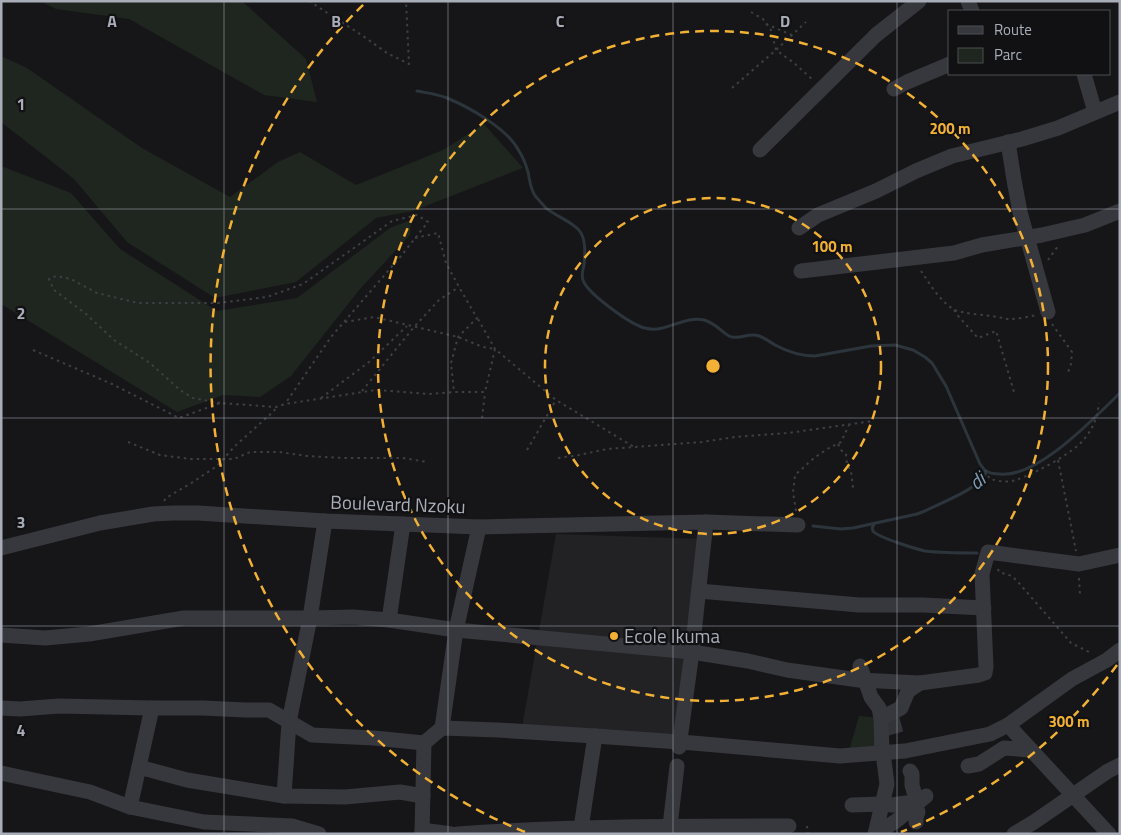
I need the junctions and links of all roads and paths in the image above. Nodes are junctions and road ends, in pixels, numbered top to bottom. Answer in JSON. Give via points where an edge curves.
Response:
{"nodes":[{"id":1,"x":309,"y":1,"type":"edge"},
{"id":2,"x":406,"y":1,"type":"edge"},
{"id":3,"x":919,"y":1,"type":"edge"},
{"id":4,"x":751,"y":12,"type":"dead end"},
{"id":5,"x":806,"y":22,"type":"dead end"},
{"id":6,"x":766,"y":24,"type":"junction"},
{"id":7,"x":792,"y":35,"type":"junction"},
{"id":8,"x":776,"y":50,"type":"junction"},
{"id":9,"x":948,"y":65,"type":"edge"},
{"id":10,"x":1084,"y":75,"type":"edge"},
{"id":11,"x":824,"y":87,"type":"junction"},
{"id":12,"x":732,"y":88,"type":"dead end"},
{"id":13,"x":894,"y":89,"type":"dead end"},
{"id":14,"x":1120,"y":102,"type":"edge"},
{"id":15,"x":1095,"y":112,"type":"junction"},
{"id":16,"x":1008,"y":142,"type":"junction"},
{"id":17,"x":760,"y":150,"type":"dead end"},
{"id":18,"x":1120,"y":211,"type":"edge"},
{"id":19,"x":799,"y":228,"type":"dead end"},
{"id":20,"x":415,"y":238,"type":"junction"},
{"id":21,"x":1028,"y":238,"type":"junction"},
{"id":22,"x":1060,"y":243,"type":"dead end"},
{"id":23,"x":913,"y":258,"type":"junction"},
{"id":24,"x":801,"y":271,"type":"dead end"},
{"id":25,"x":1038,"y":276,"type":"junction"},
{"id":26,"x":459,"y":287,"type":"junction"},
{"id":27,"x":954,"y":310,"type":"junction"},
{"id":28,"x":1048,"y":312,"type":"junction"},
{"id":29,"x":477,"y":318,"type":"junction"},
{"id":30,"x":344,"y":322,"type":"junction"},
{"id":31,"x":407,"y":325,"type":"junction"},
{"id":32,"x":414,"y":327,"type":"junction"},
{"id":33,"x":458,"y":337,"type":"junction"},
{"id":34,"x":495,"y":349,"type":"junction"},
{"id":35,"x":33,"y":350,"type":"dead end"},
{"id":36,"x":1067,"y":375,"type":"dead end"},
{"id":37,"x":362,"y":392,"type":"junction"},
{"id":38,"x":454,"y":392,"type":"junction"},
{"id":39,"x":485,"y":392,"type":"junction"},
{"id":40,"x":1014,"y":392,"type":"dead end"},
{"id":41,"x":319,"y":400,"type":"junction"},
{"id":42,"x":556,"y":400,"type":"junction"},
{"id":43,"x":220,"y":403,"type":"junction"},
{"id":44,"x":1099,"y":403,"type":"dead end"},
{"id":45,"x":285,"y":404,"type":"junction"},
{"id":46,"x":276,"y":407,"type":"junction"},
{"id":47,"x":482,"y":418,"type":"dead end"},
{"id":48,"x":873,"y":422,"type":"dead end"},
{"id":49,"x":849,"y":425,"type":"junction"},
{"id":50,"x":128,"y":442,"type":"dead end"},
{"id":51,"x":838,"y":444,"type":"junction"},
{"id":52,"x":634,"y":447,"type":"junction"},
{"id":53,"x":527,"y":450,"type":"dead end"},
{"id":54,"x":558,"y":458,"type":"dead end"},
{"id":55,"x":223,"y":460,"type":"junction"},
{"id":56,"x":1058,"y":460,"type":"junction"},
{"id":57,"x":427,"y":462,"type":"dead end"},
{"id":58,"x":985,"y":470,"type":"dead end"},
{"id":59,"x":853,"y":488,"type":"dead end"},
{"id":60,"x":153,"y":514,"type":"junction"},
{"id":61,"x":325,"y":521,"type":"junction"},
{"id":62,"x":706,"y":522,"type":"junction"},
{"id":63,"x":403,"y":524,"type":"junction"},
{"id":64,"x":798,"y":525,"type":"joint"},
{"id":65,"x":479,"y":527,"type":"junction"},
{"id":66,"x":1,"y":548,"type":"edge"},
{"id":67,"x":988,"y":552,"type":"junction"},
{"id":68,"x":1120,"y":555,"type":"edge"},
{"id":69,"x":1079,"y":564,"type":"junction"},
{"id":70,"x":699,"y":591,"type":"junction"},
{"id":71,"x":1080,"y":595,"type":"dead end"},
{"id":72,"x":984,"y":608,"type":"junction"},
{"id":73,"x":310,"y":618,"type":"junction"},
{"id":74,"x":389,"y":620,"type":"junction"},
{"id":75,"x":456,"y":630,"type":"junction"},
{"id":76,"x":1,"y":635,"type":"edge"},
{"id":77,"x":1120,"y":650,"type":"edge"},
{"id":78,"x":692,"y":652,"type":"junction"},
{"id":79,"x":1107,"y":660,"type":"junction"},
{"id":80,"x":862,"y":673,"type":"junction"},
{"id":81,"x":840,"y":677,"type":"junction"},
{"id":82,"x":920,"y":683,"type":"junction"},
{"id":83,"x":871,"y":697,"type":"junction"},
{"id":84,"x":1,"y":708,"type":"edge"},
{"id":85,"x":152,"y":708,"type":"junction"},
{"id":86,"x":889,"y":717,"type":"junction"},
{"id":87,"x":909,"y":718,"type":"dead end"},
{"id":88,"x":289,"y":722,"type":"junction"},
{"id":89,"x":1008,"y":725,"type":"junction"},
{"id":90,"x":442,"y":728,"type":"junction"},
{"id":91,"x":595,"y":736,"type":"junction"},
{"id":92,"x":424,"y":743,"type":"junction"},
{"id":93,"x":680,"y":745,"type":"junction"},
{"id":94,"x":1031,"y":750,"type":"junction"},
{"id":95,"x":882,"y":753,"type":"junction"},
{"id":96,"x":1120,"y":765,"type":"edge"},
{"id":97,"x":677,"y":766,"type":"dead end"},
{"id":98,"x":968,"y":766,"type":"dead end"},
{"id":99,"x":139,"y":767,"type":"junction"},
{"id":100,"x":910,"y":771,"type":"dead end"},
{"id":101,"x":1,"y":773,"type":"edge"},
{"id":102,"x":284,"y":796,"type":"junction"},
{"id":103,"x":423,"y":796,"type":"junction"},
{"id":104,"x":1073,"y":796,"type":"junction"},
{"id":105,"x":920,"y":801,"type":"junction"},
{"id":106,"x":882,"y":804,"type":"junction"},
{"id":107,"x":852,"y":805,"type":"dead end"},
{"id":108,"x":130,"y":807,"type":"junction"},
{"id":109,"x":916,"y":822,"type":"dead end"},
{"id":110,"x":670,"y":826,"type":"junction"},
{"id":111,"x":789,"y":826,"type":"dead end"},
{"id":112,"x":807,"y":826,"type":"dead end"},
{"id":113,"x":581,"y":828,"type":"junction"},
{"id":114,"x":892,"y":829,"type":"edge"},
{"id":115,"x":422,"y":832,"type":"edge"},
{"id":116,"x":319,"y":834,"type":"edge"},
{"id":117,"x":451,"y":834,"type":"edge"},
{"id":118,"x":457,"y":834,"type":"edge"},
{"id":119,"x":808,"y":834,"type":"edge"},
{"id":120,"x":875,"y":834,"type":"edge"},
{"id":121,"x":1014,"y":834,"type":"edge"},
{"id":122,"x":1109,"y":834,"type":"edge"}],
"edges":[{"from":1,"to":2,"type":"path","via":[[409,64]]},
{"from":3,"to":11,"type":"street","via":[[876,35]]},
{"from":4,"to":6,"type":"path"},
{"from":5,"to":7,"type":"path"},
{"from":6,"to":7,"type":"path"},
{"from":6,"to":8,"type":"path","via":[[771,30]]},
{"from":7,"to":8,"type":"path"},
{"from":8,"to":11,"type":"path"},
{"from":8,"to":12,"type":"path"},
{"from":9,"to":13,"type":"street"},
{"from":10,"to":15,"type":"street"},
{"from":11,"to":17,"type":"street"},
{"from":14,"to":15,"type":"street"},
{"from":15,"to":16,"type":"street","via":[[1058,128]]},
{"from":16,"to":19,"type":"street","via":[[952,156],[818,215]]},
{"from":16,"to":21,"type":"street"},
{"from":18,"to":21,"type":"street","via":[[1085,225]]},
{"from":20,"to":26,"type":"path","via":[[438,233],[446,263]]},
{"from":20,"to":30,"type":"path"},
{"from":20,"to":43,"type":"path","via":[[428,222],[417,215],[392,221],[303,284],[267,297],[218,303],[138,303],[97,293],[70,278],[56,276],[49,279],[54,290],[180,390],[193,398]]},
{"from":21,"to":23,"type":"street"},
{"from":21,"to":25,"type":"street"},
{"from":22,"to":25,"type":"path"},
{"from":23,"to":24,"type":"street"},
{"from":23,"to":27,"type":"path","via":[[931,286]]},
{"from":25,"to":28,"type":"street"},
{"from":26,"to":29,"type":"path"},
{"from":26,"to":32,"type":"path","via":[[438,300]]},
{"from":27,"to":28,"type":"path","via":[[1008,319]]},
{"from":27,"to":40,"type":"path","via":[[978,338],[996,331]]},
{"from":28,"to":36,"type":"path","via":[[1072,352]]},
{"from":29,"to":33,"type":"path"},
{"from":29,"to":34,"type":"path"},
{"from":30,"to":31,"type":"path","via":[[374,318]]},
{"from":30,"to":45,"type":"path"},
{"from":31,"to":32,"type":"path"},
{"from":31,"to":41,"type":"path","via":[[369,362]]},
{"from":32,"to":33,"type":"path"},
{"from":32,"to":37,"type":"path"},
{"from":33,"to":34,"type":"path"},
{"from":33,"to":38,"type":"path","via":[[451,363]]},
{"from":34,"to":39,"type":"path"},
{"from":34,"to":42,"type":"path"},
{"from":35,"to":43,"type":"path","via":[[112,384],[179,418]]},
{"from":37,"to":38,"type":"path"},
{"from":37,"to":41,"type":"path"},
{"from":38,"to":39,"type":"path"},
{"from":39,"to":47,"type":"path"},
{"from":41,"to":45,"type":"path"},
{"from":42,"to":52,"type":"path"},
{"from":42,"to":53,"type":"path"},
{"from":43,"to":46,"type":"path"},
{"from":44,"to":56,"type":"path","via":[[1096,421],[1085,439]]},
{"from":45,"to":46,"type":"path"},
{"from":46,"to":55,"type":"path"},
{"from":48,"to":49,"type":"path"},
{"from":49,"to":51,"type":"path"},
{"from":49,"to":52,"type":"path","via":[[788,434]]},
{"from":50,"to":55,"type":"path","via":[[160,454],[190,460]]},
{"from":51,"to":59,"type":"path","via":[[846,454]]},
{"from":51,"to":64,"type":"path","via":[[814,458],[795,475],[793,492]]},
{"from":52,"to":54,"type":"path"},
{"from":55,"to":57,"type":"path","via":[[250,452],[279,452]]},
{"from":55,"to":60,"type":"path","via":[[166,498]]},
{"from":56,"to":58,"type":"path","via":[[1015,480],[990,479]]},
{"from":56,"to":69,"type":"path"},
{"from":60,"to":61,"type":"street","name":"Boulevard Nzoku","via":[[198,513]]},
{"from":60,"to":66,"type":"street","name":"Boulevard Nzoku","via":[[100,523]]},
{"from":61,"to":63,"type":"street","name":"Boulevard Nzoku"},
{"from":61,"to":73,"type":"street"},
{"from":62,"to":64,"type":"street","name":"Boulevard Nzoku"},
{"from":62,"to":65,"type":"street","name":"Boulevard Nzoku"},
{"from":62,"to":70,"type":"street"},
{"from":63,"to":65,"type":"street","name":"Boulevard Nzoku"},
{"from":63,"to":74,"type":"street"},
{"from":65,"to":75,"type":"street"},
{"from":67,"to":69,"type":"street"},
{"from":67,"to":72,"type":"street","via":[[982,574]]},
{"from":67,"to":79,"type":"path","via":[[999,572],[1012,576],[1071,643]]},
{"from":68,"to":69,"type":"street"},
{"from":69,"to":71,"type":"path"},
{"from":70,"to":72,"type":"street","via":[[859,605]]},
{"from":70,"to":78,"type":"street"},
{"from":72,"to":82,"type":"street","via":[[985,672],[979,676]]},
{"from":73,"to":74,"type":"street"},
{"from":73,"to":76,"type":"street","via":[[184,618],[89,634],[45,638]]},
{"from":73,"to":88,"type":"street"},
{"from":74,"to":75,"type":"street"},
{"from":75,"to":78,"type":"street"},
{"from":75,"to":90,"type":"street"},
{"from":77,"to":79,"type":"street"},
{"from":78,"to":81,"type":"street"},
{"from":78,"to":93,"type":"street"},
{"from":79,"to":89,"type":"street","via":[[1072,679]]},
{"from":80,"to":81,"type":"street"},
{"from":80,"to":82,"type":"street"},
{"from":80,"to":83,"type":"street"},
{"from":81,"to":83,"type":"street"},
{"from":82,"to":86,"type":"street","via":[[908,691],[901,708]]},
{"from":83,"to":86,"type":"street"},
{"from":84,"to":85,"type":"street"},
{"from":85,"to":88,"type":"street","via":[[269,710]]},
{"from":85,"to":99,"type":"street"},
{"from":86,"to":87,"type":"street"},
{"from":86,"to":95,"type":"street"},
{"from":88,"to":92,"type":"street","via":[[312,735]]},
{"from":88,"to":102,"type":"street"},
{"from":89,"to":94,"type":"street"},
{"from":89,"to":95,"type":"street","via":[[990,734],[931,746],[899,744]]},
{"from":90,"to":91,"type":"street"},
{"from":90,"to":92,"type":"street"},
{"from":91,"to":93,"type":"street"},
{"from":91,"to":113,"type":"street"},
{"from":92,"to":103,"type":"street"},
{"from":93,"to":95,"type":"street","via":[[840,756]]},
{"from":94,"to":98,"type":"street","via":[[1004,748],[979,764]]},
{"from":94,"to":104,"type":"street"},
{"from":95,"to":106,"type":"street","via":[[887,784]]},
{"from":96,"to":104,"type":"street"},
{"from":97,"to":110,"type":"street"},
{"from":99,"to":102,"type":"street","via":[[187,780]]},
{"from":99,"to":108,"type":"street"},
{"from":100,"to":105,"type":"street","via":[[912,785]]},
{"from":101,"to":108,"type":"street","via":[[90,792]]},
{"from":102,"to":103,"type":"street","via":[[345,798],[400,792]]},
{"from":103,"to":115,"type":"street"},
{"from":104,"to":121,"type":"street"},
{"from":104,"to":122,"type":"street"},
{"from":105,"to":106,"type":"street"},
{"from":105,"to":109,"type":"street"},
{"from":105,"to":114,"type":"street"},
{"from":106,"to":107,"type":"street"},
{"from":106,"to":114,"type":"street"},
{"from":106,"to":120,"type":"street"},
{"from":108,"to":116,"type":"street","via":[[204,822],[292,826]]},
{"from":110,"to":111,"type":"street"},
{"from":110,"to":113,"type":"street"},
{"from":112,"to":119,"type":"path"},
{"from":113,"to":118,"type":"street"},
{"from":114,"to":120,"type":"street"},
{"from":115,"to":117,"type":"street"}]}
